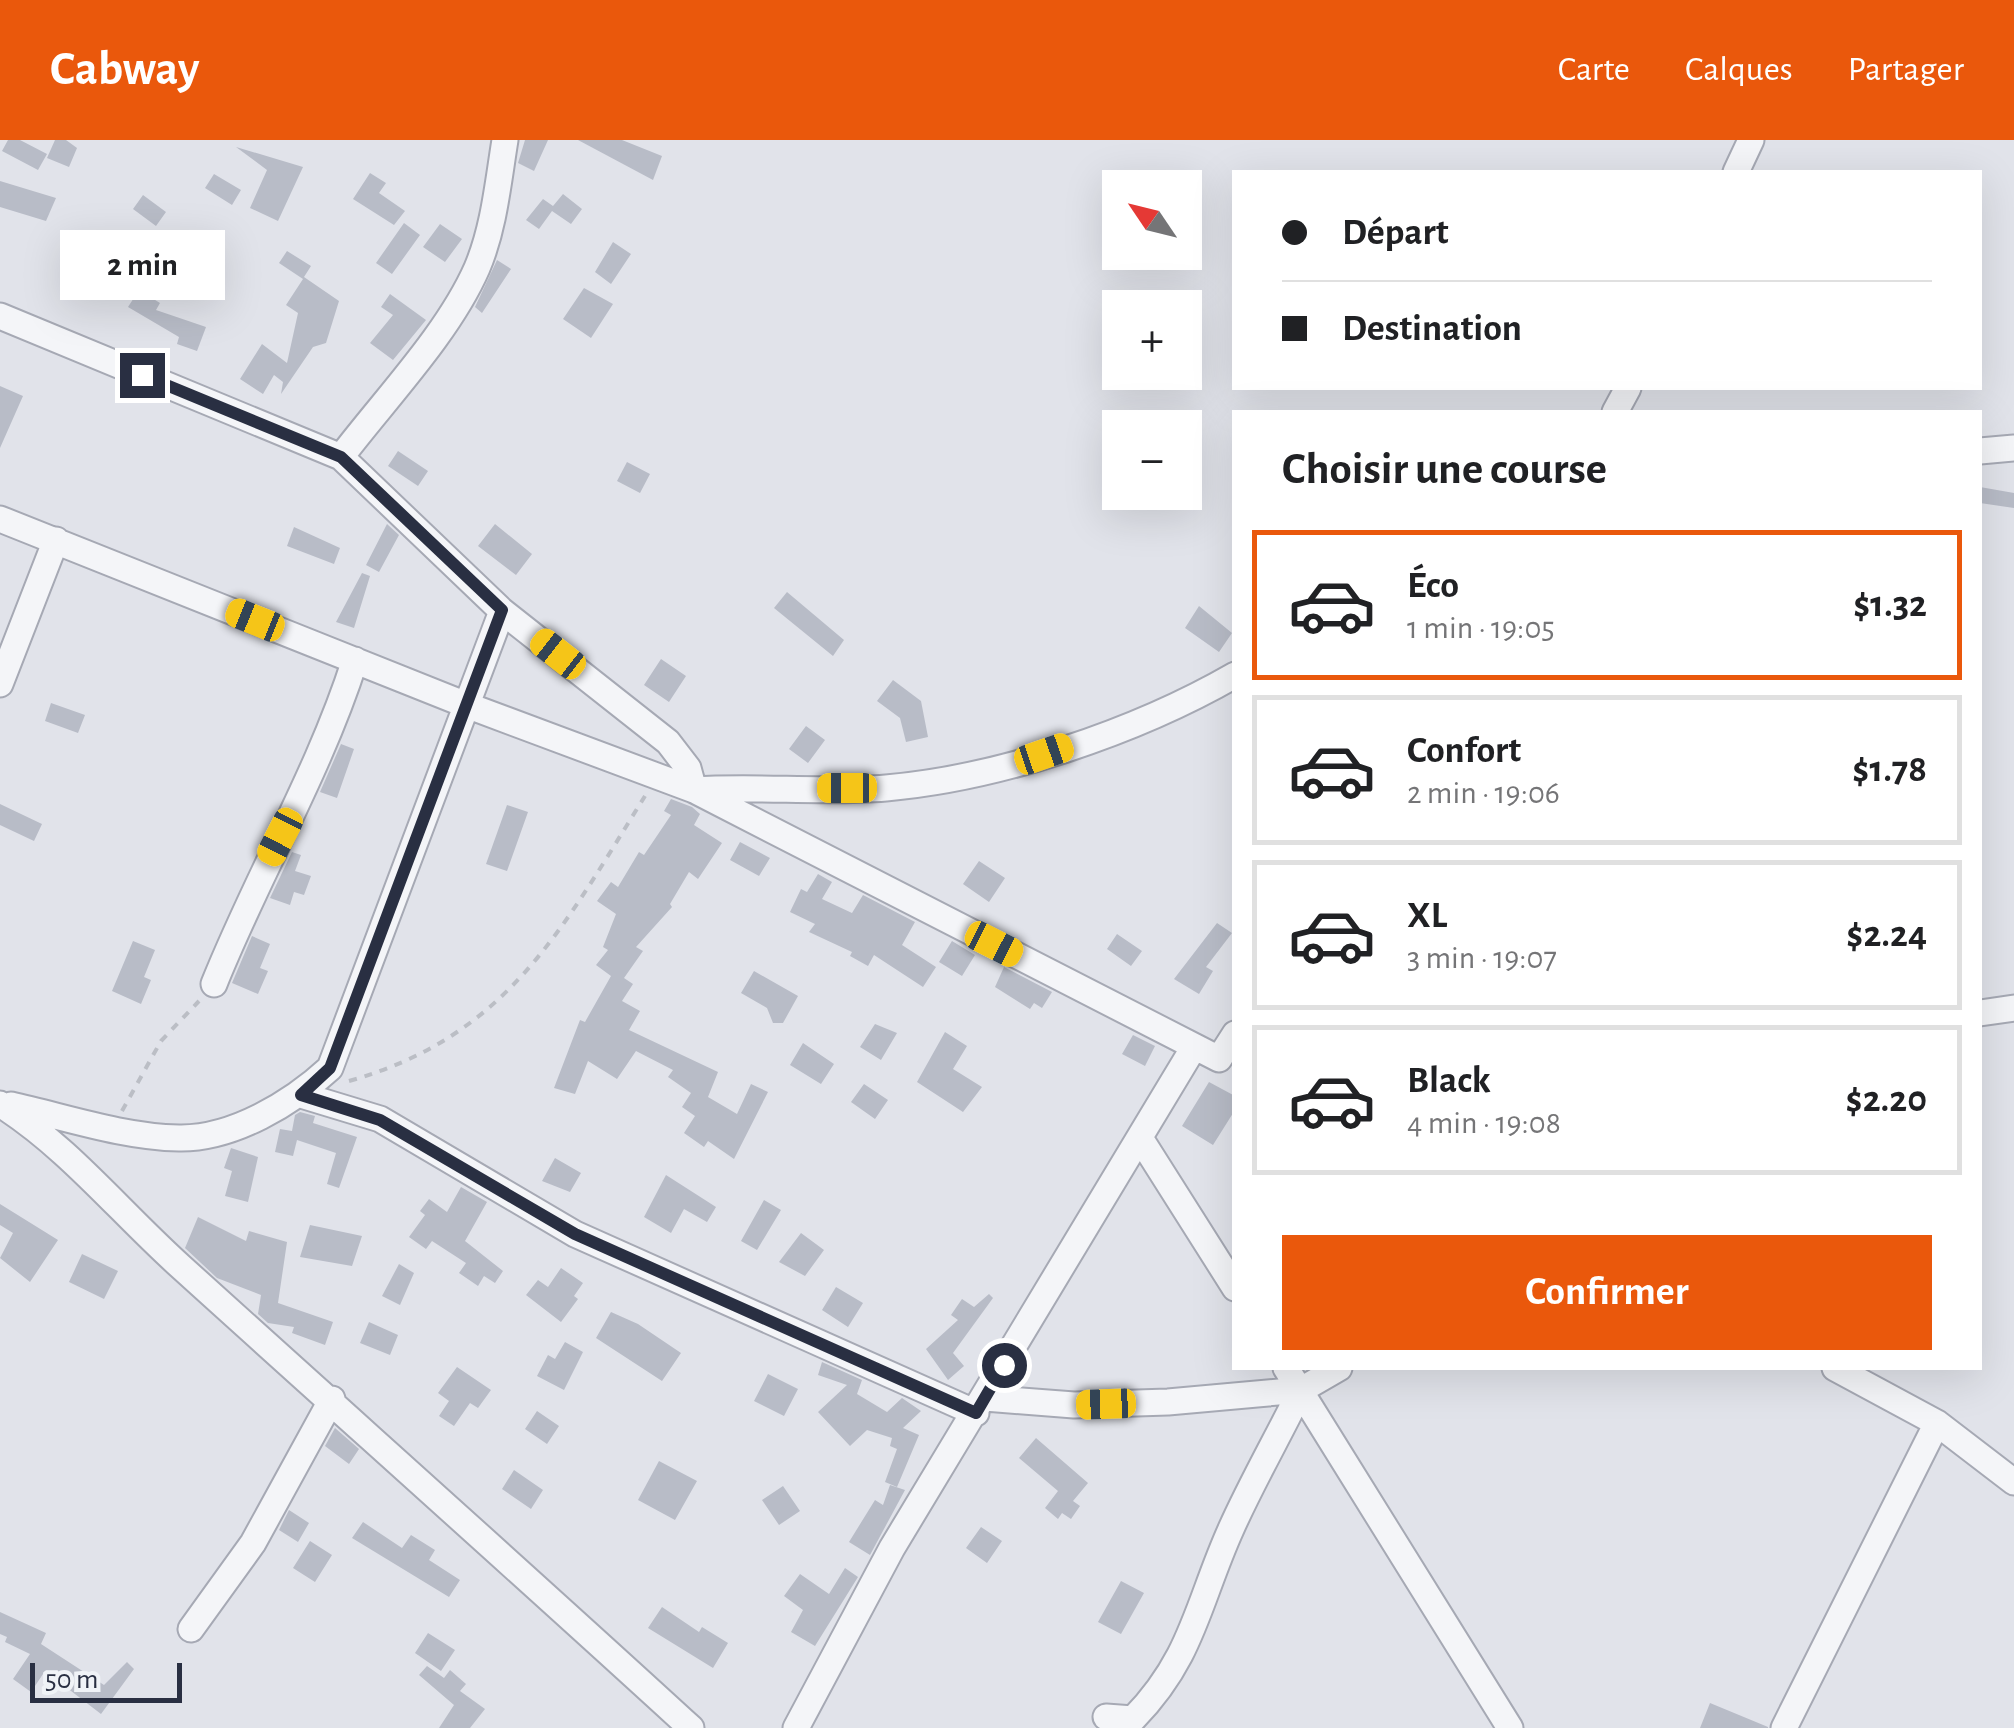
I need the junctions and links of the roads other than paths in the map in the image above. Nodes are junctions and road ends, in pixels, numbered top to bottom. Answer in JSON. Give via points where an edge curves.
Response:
{"nodes":[{"id":1,"x":506,"y":140,"type":"edge"},
{"id":2,"x":1751,"y":140,"type":"edge"},
{"id":3,"x":1737,"y":170,"type":"edge"},
{"id":4,"x":0,"y":316,"type":"edge"},
{"id":5,"x":2014,"y":448,"type":"edge"},
{"id":6,"x":1982,"y":452,"type":"edge"},
{"id":7,"x":341,"y":457,"type":"junction"},
{"id":8,"x":0,"y":519,"type":"edge"},
{"id":9,"x":56,"y":540,"type":"junction"},
{"id":10,"x":502,"y":610,"type":"junction"},
{"id":11,"x":355,"y":660,"type":"junction"},
{"id":12,"x":1232,"y":676,"type":"edge"},
{"id":13,"x":0,"y":684,"type":"edge"},
{"id":14,"x":469,"y":706,"type":"junction"},
{"id":15,"x":694,"y":790,"type":"junction"},
{"id":16,"x":214,"y":984,"type":"road end"},
{"id":17,"x":2014,"y":1008,"type":"edge"},
{"id":18,"x":1982,"y":1013,"type":"edge"},
{"id":19,"x":1194,"y":1046,"type":"junction"},
{"id":20,"x":1227,"y":1063,"type":"edge"},
{"id":21,"x":301,"y":1095,"type":"junction"},
{"id":22,"x":0,"y":1104,"type":"edge"},
{"id":23,"x":1140,"y":1138,"type":"junction"},
{"id":24,"x":1232,"y":1283,"type":"edge"},
{"id":25,"x":1287,"y":1370,"type":"edge"},
{"id":26,"x":1335,"y":1370,"type":"edge"},
{"id":27,"x":1839,"y":1370,"type":"edge"},
{"id":28,"x":1300,"y":1390,"type":"junction"},
{"id":29,"x":332,"y":1399,"type":"junction"},
{"id":30,"x":980,"y":1405,"type":"junction"},
{"id":31,"x":1937,"y":1423,"type":"junction"},
{"id":32,"x":2014,"y":1482,"type":"edge"},
{"id":33,"x":191,"y":1630,"type":"dead end"},
{"id":34,"x":1106,"y":1717,"type":"dead end"},
{"id":35,"x":692,"y":1728,"type":"edge"},
{"id":36,"x":796,"y":1728,"type":"edge"},
{"id":37,"x":1510,"y":1728,"type":"edge"},
{"id":38,"x":1784,"y":1728,"type":"edge"}],
"edges":[{"from":1,"to":7,"type":"street","via":[[477,268]]},
{"from":2,"to":3,"type":"street"},
{"from":4,"to":7,"type":"street"},
{"from":5,"to":6,"type":"street"},
{"from":7,"to":10,"type":"street"},
{"from":8,"to":9,"type":"street"},
{"from":9,"to":11,"type":"street"},
{"from":9,"to":13,"type":"street"},
{"from":10,"to":14,"type":"street"},
{"from":10,"to":15,"type":"street","via":[[668,742],[688,768]]},
{"from":11,"to":14,"type":"street"},
{"from":11,"to":16,"type":"street","via":[[330,734]]},
{"from":12,"to":15,"type":"street","via":[[1098,736],[1017,763],[886,788]]},
{"from":14,"to":15,"type":"street"},
{"from":14,"to":21,"type":"street","via":[[330,1068]]},
{"from":15,"to":19,"type":"street"},
{"from":17,"to":18,"type":"street"},
{"from":19,"to":20,"type":"street"},
{"from":19,"to":23,"type":"street"},
{"from":21,"to":22,"type":"street","via":[[234,1127],[180,1138]]},
{"from":21,"to":30,"type":"street","via":[[380,1120],[575,1234]]},
{"from":22,"to":29,"type":"street","via":[[32,1124]]},
{"from":23,"to":24,"type":"street"},
{"from":23,"to":30,"type":"street"},
{"from":25,"to":28,"type":"street"},
{"from":26,"to":28,"type":"street"},
{"from":27,"to":31,"type":"street"},
{"from":28,"to":30,"type":"street"},
{"from":28,"to":34,"type":"street","via":[[1230,1530],[1193,1634],[1158,1694],[1132,1719]]},
{"from":28,"to":37,"type":"street"},
{"from":29,"to":33,"type":"street","via":[[252,1543]]},
{"from":29,"to":35,"type":"street"},
{"from":30,"to":36,"type":"street","via":[[892,1548]]},
{"from":31,"to":32,"type":"street"},
{"from":31,"to":38,"type":"street"}]}
